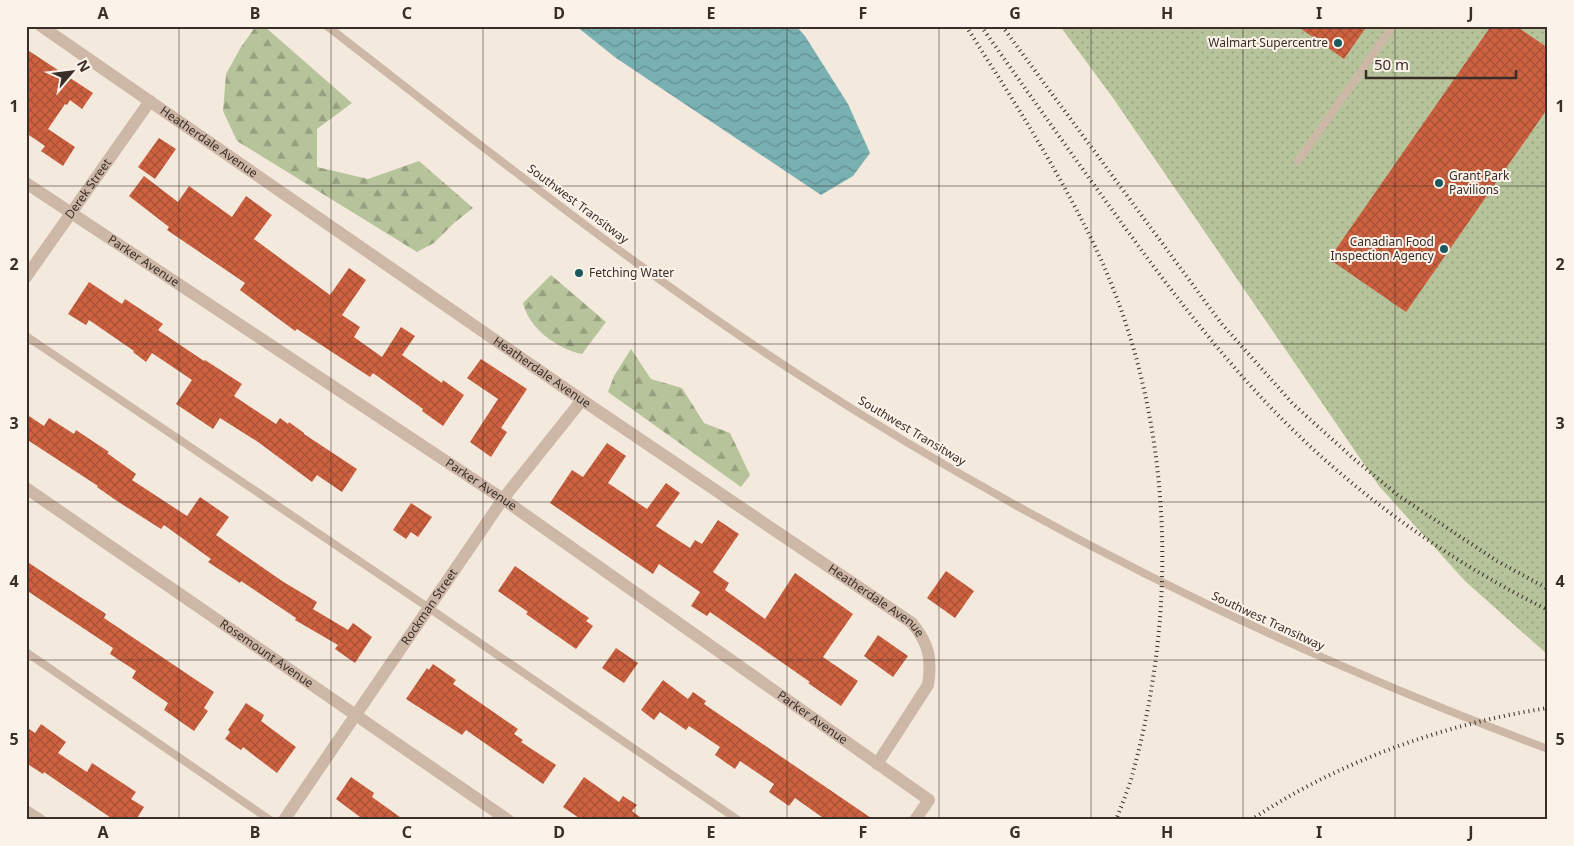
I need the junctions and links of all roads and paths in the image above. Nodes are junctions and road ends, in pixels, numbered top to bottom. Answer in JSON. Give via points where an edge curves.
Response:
{"nodes":[{"id":1,"x":41,"y":26,"type":"edge"},
{"id":2,"x":327,"y":26,"type":"edge"},
{"id":3,"x":1393,"y":26,"type":"edge"},
{"id":4,"x":150,"y":101,"type":"junction"},
{"id":5,"x":1298,"y":161,"type":"dead end"},
{"id":6,"x":26,"y":183,"type":"edge"},
{"id":7,"x":70,"y":213,"type":"junction"},
{"id":8,"x":26,"y":277,"type":"edge"},
{"id":9,"x":26,"y":336,"type":"edge"},
{"id":10,"x":582,"y":400,"type":"junction"},
{"id":11,"x":26,"y":488,"type":"edge"},
{"id":12,"x":503,"y":499,"type":"junction"},
{"id":13,"x":430,"y":608,"type":"junction"},
{"id":14,"x":26,"y":652,"type":"edge"},
{"id":15,"x":356,"y":715,"type":"junction"},
{"id":16,"x":1548,"y":749,"type":"edge"},
{"id":17,"x":877,"y":764,"type":"junction"},
{"id":18,"x":26,"y":811,"type":"edge"},
{"id":19,"x":40,"y":820,"type":"edge"},
{"id":20,"x":270,"y":820,"type":"edge"},
{"id":21,"x":284,"y":820,"type":"edge"},
{"id":22,"x":508,"y":820,"type":"edge"},
{"id":23,"x":738,"y":820,"type":"edge"},
{"id":24,"x":915,"y":820,"type":"edge"}],
"edges":[{"from":1,"to":4,"type":"street","name":"Heatherdale Avenue"},
{"from":2,"to":16,"type":"lane","name":"Southwest Transitway","via":[[679,293],[797,374],[962,475],[1106,555],[1236,619],[1374,680]]},
{"from":3,"to":5,"type":"lane"},
{"from":4,"to":7,"type":"street","name":"Derek Street"},
{"from":4,"to":10,"type":"street","name":"Heatherdale Avenue"},
{"from":6,"to":7,"type":"street","name":"Parker Avenue"},
{"from":7,"to":8,"type":"street","name":"Derek Street"},
{"from":7,"to":12,"type":"street","name":"Parker Avenue"},
{"from":9,"to":13,"type":"lane"},
{"from":10,"to":12,"type":"street","name":"Rockman Street"},
{"from":10,"to":17,"type":"street","name":"Heatherdale Avenue","via":[[912,623],[927,648],[928,685]]},
{"from":11,"to":15,"type":"street","name":"Rosemount Avenue"},
{"from":12,"to":13,"type":"street","name":"Rockman Street"},
{"from":12,"to":17,"type":"street","name":"Parker Avenue"},
{"from":13,"to":15,"type":"street","name":"Rockman Street"},
{"from":13,"to":23,"type":"lane"},
{"from":14,"to":20,"type":"lane"},
{"from":15,"to":21,"type":"street","name":"Rockman Street"},
{"from":15,"to":22,"type":"street","name":"Rosemount Avenue"},
{"from":17,"to":24,"type":"street","name":"Parker Avenue","via":[[929,800]]},
{"from":18,"to":19,"type":"street"}]}
